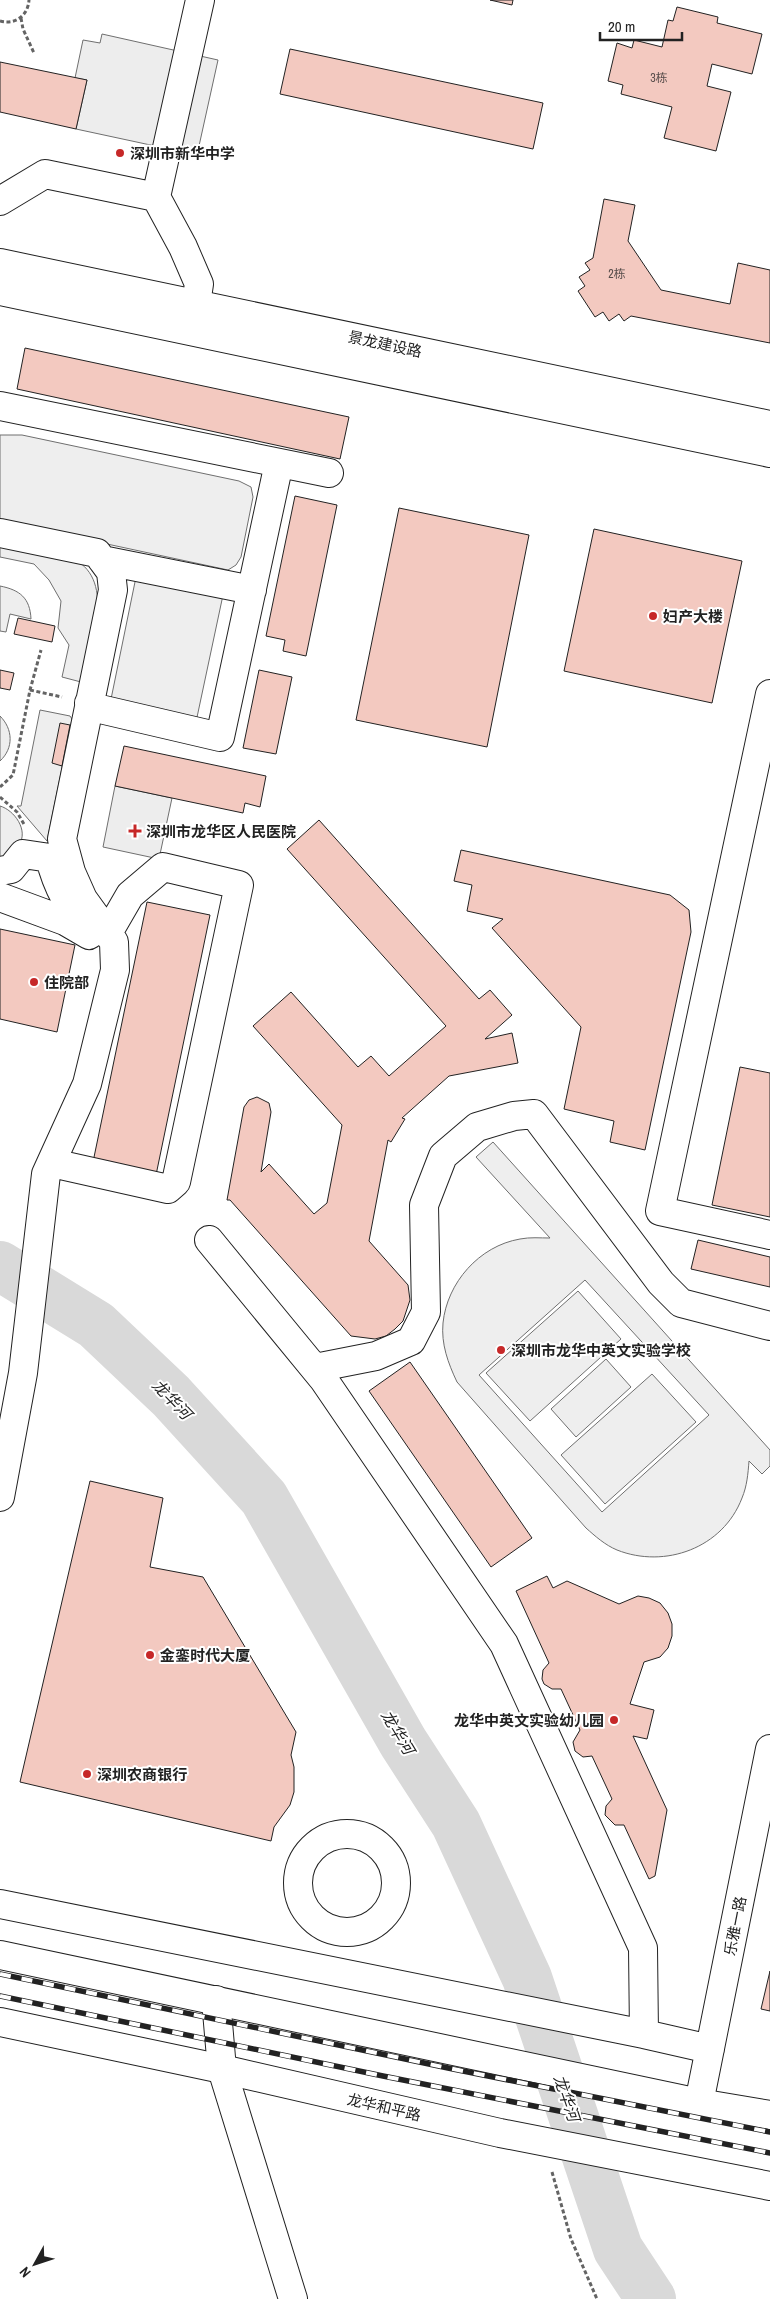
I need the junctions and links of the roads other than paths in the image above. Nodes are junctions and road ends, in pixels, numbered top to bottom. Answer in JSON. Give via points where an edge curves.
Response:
{"nodes":[{"id":1,"x":200,"y":0,"type":"edge"},
{"id":2,"x":156,"y":197,"type":"junction"},
{"id":3,"x":0,"y":201,"type":"edge"},
{"id":4,"x":0,"y":263,"type":"edge"},
{"id":5,"x":0,"y":291,"type":"edge"},
{"id":6,"x":196,"y":304,"type":"junction"},
{"id":7,"x":0,"y":406,"type":"edge"},
{"id":8,"x":770,"y":425,"type":"edge"},
{"id":9,"x":770,"y":454,"type":"edge"},
{"id":10,"x":279,"y":463,"type":"junction"},
{"id":11,"x":329,"y":473,"type":"dead end"},
{"id":12,"x":0,"y":533,"type":"edge"},
{"id":13,"x":102,"y":560,"type":"junction"},
{"id":14,"x":252,"y":590,"type":"junction"},
{"id":15,"x":770,"y":694,"type":"edge"},
{"id":16,"x":90,"y":703,"type":"junction"},
{"id":17,"x":0,"y":871,"type":"edge"},
{"id":18,"x":0,"y":897,"type":"edge"},
{"id":19,"x":108,"y":933,"type":"junction"},
{"id":20,"x":49,"y":1168,"type":"junction"},
{"id":21,"x":770,"y":1235,"type":"edge"},
{"id":22,"x":209,"y":1240,"type":"dead end"},
{"id":23,"x":770,"y":1326,"type":"edge"},
{"id":24,"x":314,"y":1368,"type":"junction"},
{"id":25,"x":0,"y":1497,"type":"edge"},
{"id":26,"x":770,"y":1749,"type":"edge"},
{"id":27,"x":0,"y":1904,"type":"edge"},
{"id":28,"x":353,"y":1933,"type":"dead end"},
{"id":29,"x":0,"y":1955,"type":"edge"},
{"id":30,"x":347,"y":1974,"type":"junction"},
{"id":31,"x":216,"y":2000,"type":"junction"},
{"id":32,"x":0,"y":2022,"type":"edge"},
{"id":33,"x":644,"y":2034,"type":"junction"},
{"id":34,"x":710,"y":2050,"type":"junction"},
{"id":35,"x":222,"y":2069,"type":"junction"},
{"id":36,"x":699,"y":2103,"type":"junction"},
{"id":37,"x":770,"y":2115,"type":"edge"},
{"id":38,"x":770,"y":2186,"type":"edge"},
{"id":39,"x":293,"y":2299,"type":"edge"}],
"edges":[{"from":1,"to":2,"type":"main road"},
{"from":2,"to":3,"type":"main road","via":[[45,174]]},
{"from":2,"to":6,"type":"main road","via":[[184,247],[199,284]]},
{"from":4,"to":6,"type":"main road","name":"景龙建设路"},
{"from":5,"to":9,"type":"main road","name":"景龙建设路"},
{"from":6,"to":8,"type":"main road","name":"景龙建设路"},
{"from":7,"to":10,"type":"main road"},
{"from":10,"to":11,"type":"main road"},
{"from":10,"to":14,"type":"main road"},
{"from":12,"to":13,"type":"main road","via":[[97,553]]},
{"from":13,"to":14,"type":"main road"},
{"from":13,"to":16,"type":"main road","via":[[111,572],[113,590]]},
{"from":14,"to":16,"type":"main road","via":[[220,737],[100,709]]},
{"from":15,"to":21,"type":"main road","via":[[660,1211]]},
{"from":16,"to":19,"type":"main road","via":[[62,839],[70,872],[83,899]]},
{"from":17,"to":18,"type":"main road","via":[[10,869],[23,854],[50,858],[55,878],[69,907],[89,934],[65,921]]},
{"from":19,"to":20,"type":"main road","via":[[114,942],[115,970],[86,1084]]},
{"from":19,"to":20,"type":"main road","via":[[130,895],[162,867],[239,885],[176,1182],[168,1189]]},
{"from":20,"to":25,"type":"main road","via":[[23,1373]]},
{"from":22,"to":24,"type":"main road"},
{"from":23,"to":24,"type":"main road","via":[[681,1304],[660,1282],[534,1114],[514,1116],[477,1128],[443,1156],[424,1205],[426,1312],[411,1341],[376,1356]]},
{"from":24,"to":33,"type":"main road","via":[[504,1644],[643,1948]]},
{"from":26,"to":34,"type":"main road","name":"乐雅一路"},
{"from":27,"to":30,"type":"main road"},
{"from":28,"to":30,"type":"main road"},
{"from":29,"to":31,"type":"main road"},
{"from":30,"to":33,"type":"main road"},
{"from":31,"to":35,"type":"main road"},
{"from":31,"to":36,"type":"main road"},
{"from":32,"to":35,"type":"main road","name":"龙华和平路"},
{"from":33,"to":34,"type":"main road"},
{"from":34,"to":36,"type":"main road","name":"乐雅一路"},
{"from":35,"to":38,"type":"main road","name":"龙华和平路","via":[[500,2133]]},
{"from":35,"to":39,"type":"main road"},
{"from":36,"to":37,"type":"main road"}]}
